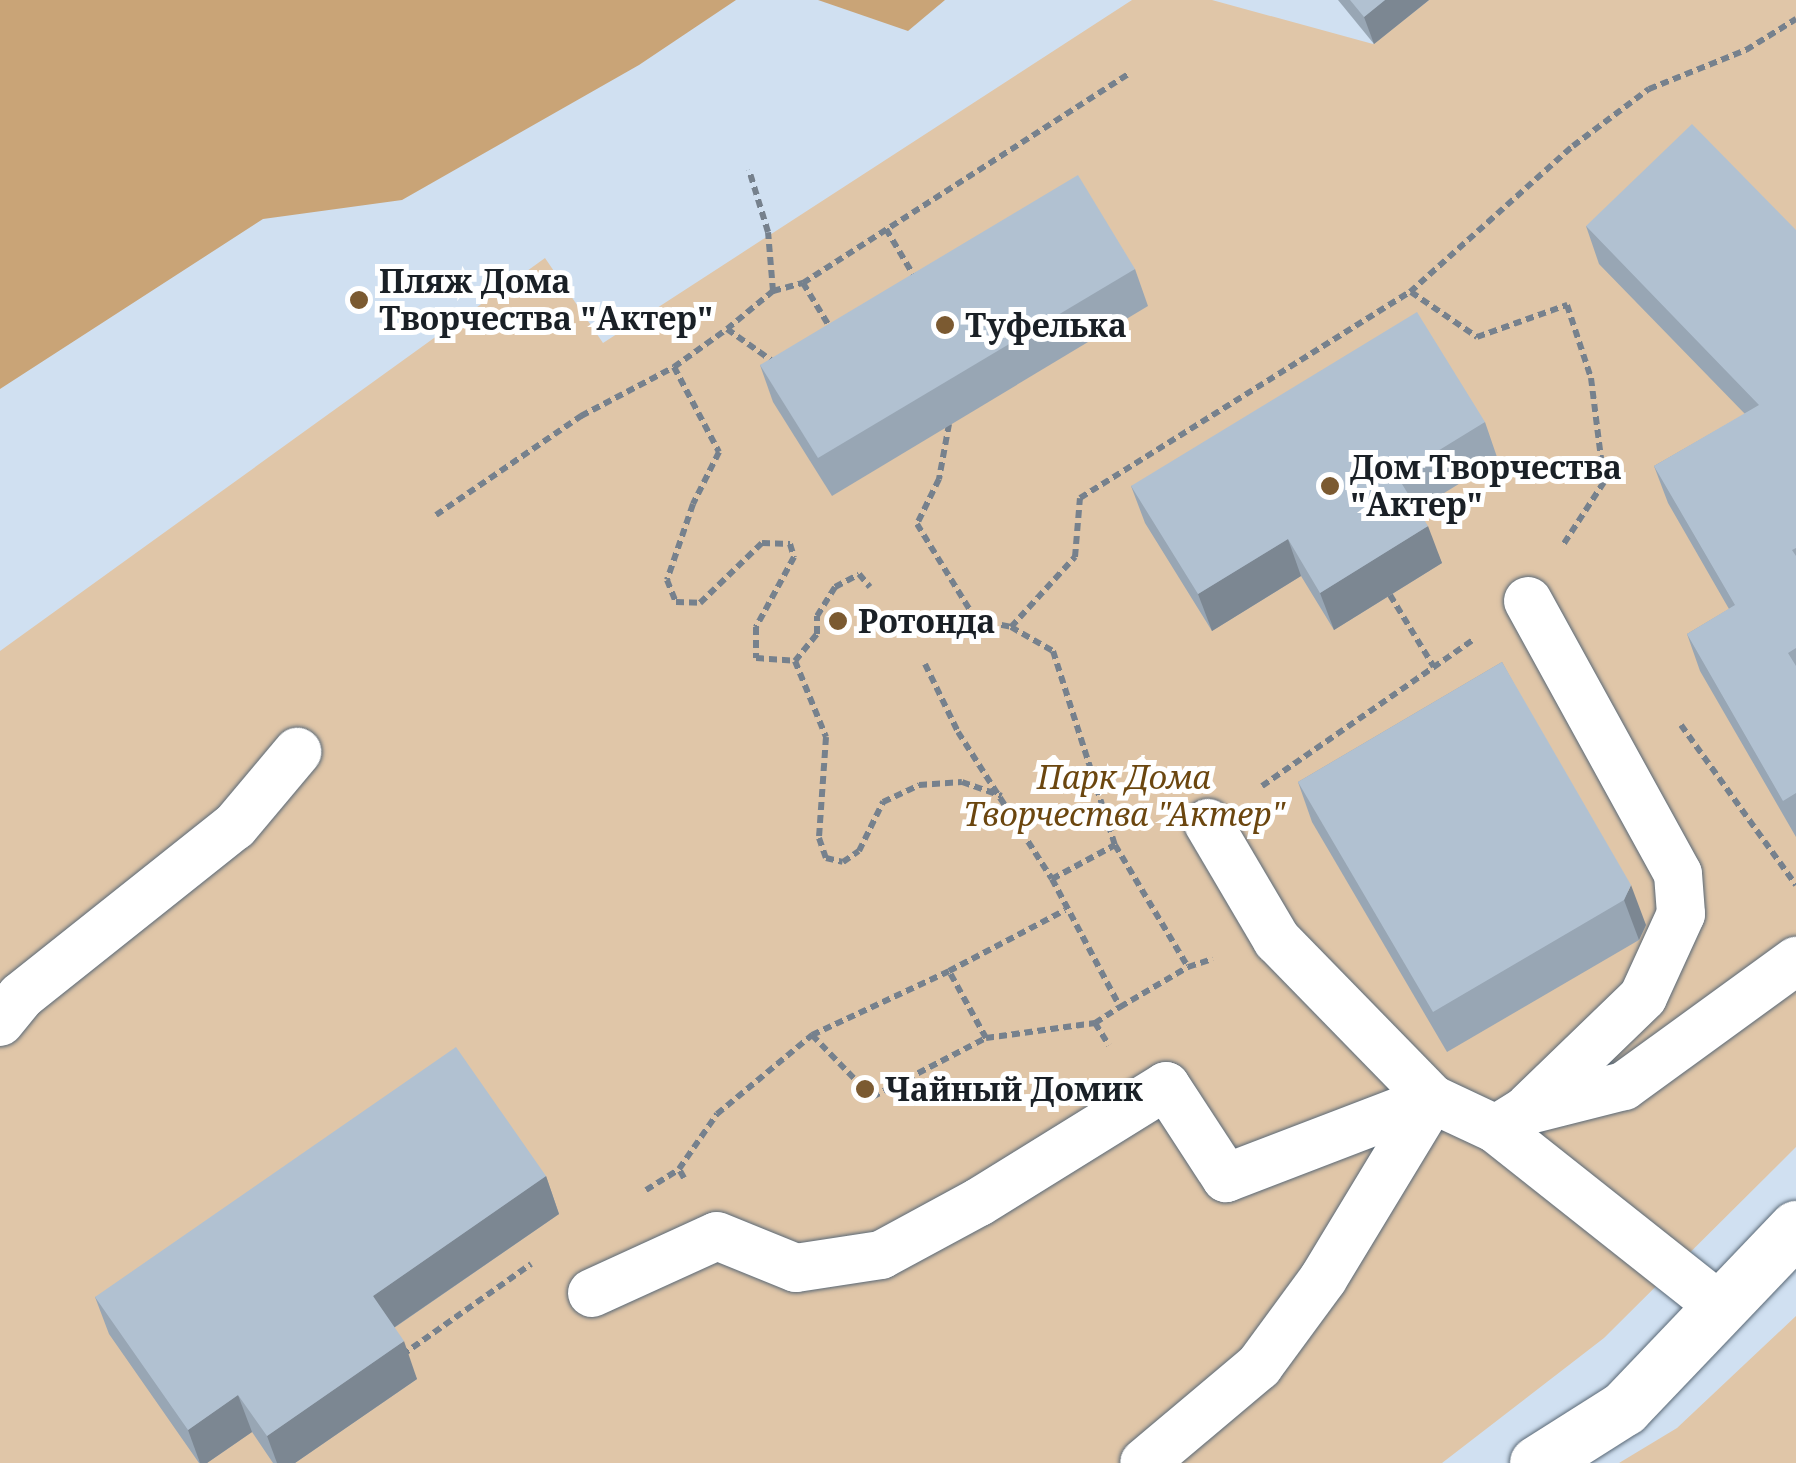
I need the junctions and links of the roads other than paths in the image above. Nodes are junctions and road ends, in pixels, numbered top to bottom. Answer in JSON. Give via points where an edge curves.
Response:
{"nodes":[{"id":1,"x":1528,"y":601,"type":"dead end"},
{"id":2,"x":297,"y":752,"type":"dead end"},
{"id":3,"x":1208,"y":824,"type":"dead end"},
{"id":4,"x":1796,"y":961,"type":"edge"},
{"id":5,"x":0,"y":1022,"type":"edge"},
{"id":6,"x":1432,"y":1099,"type":"junction"},
{"id":7,"x":1510,"y":1120,"type":"junction"},
{"id":8,"x":1796,"y":1228,"type":"edge"},
{"id":9,"x":592,"y":1294,"type":"dead end"},
{"id":10,"x":1722,"y":1308,"type":"junction"},
{"id":11,"x":1144,"y":1463,"type":"edge"},
{"id":12,"x":1536,"y":1463,"type":"edge"}],
"edges":[{"from":1,"to":7,"type":"lane","via":[[1678,874],[1681,914],[1643,997]]},
{"from":2,"to":5,"type":"lane","via":[[235,826],[21,996]]},
{"from":3,"to":6,"type":"lane","via":[[1277,940]]},
{"from":4,"to":7,"type":"lane","via":[[1624,1086]]},
{"from":6,"to":7,"type":"lane"},
{"from":6,"to":9,"type":"lane","via":[[1226,1178],[1166,1086],[881,1255],[796,1268],[717,1236]]},
{"from":6,"to":11,"type":"lane","via":[[1323,1279],[1260,1366]]},
{"from":7,"to":10,"type":"lane"},
{"from":8,"to":10,"type":"street"},
{"from":10,"to":12,"type":"street","via":[[1624,1408]]}]}
